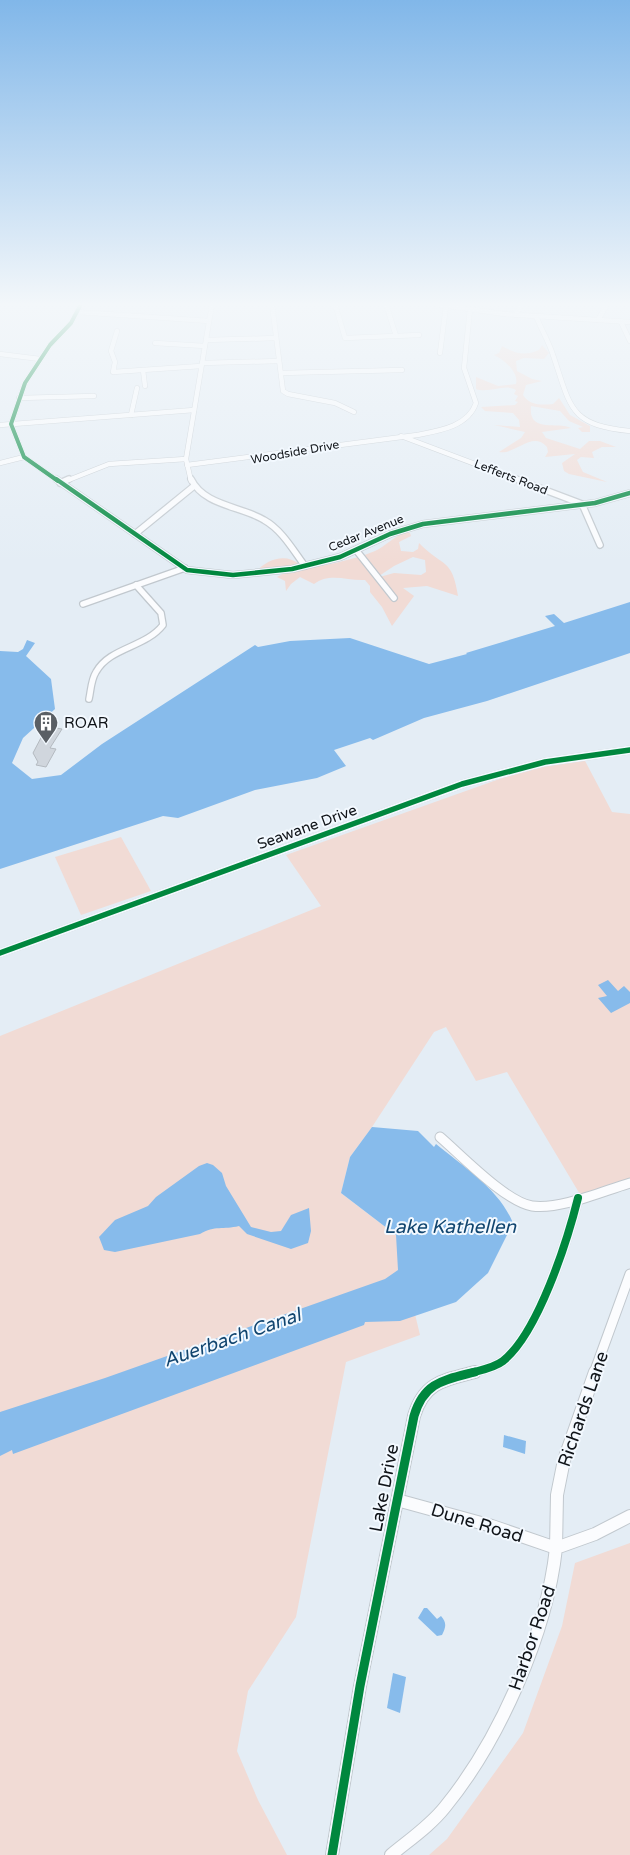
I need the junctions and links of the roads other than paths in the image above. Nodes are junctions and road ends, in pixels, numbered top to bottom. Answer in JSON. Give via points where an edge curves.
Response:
{"nodes":[{"id":1,"x":22,"y":391,"type":"edge"},
{"id":2,"x":137,"y":391,"type":"edge"},
{"id":3,"x":197,"y":391,"type":"edge"},
{"id":4,"x":284,"y":391,"type":"edge"},
{"id":5,"x":473,"y":391,"type":"edge"},
{"id":6,"x":565,"y":391,"type":"edge"},
{"id":7,"x":94,"y":396,"type":"dead end"},
{"id":8,"x":20,"y":398,"type":"junction"},
{"id":9,"x":194,"y":410,"type":"junction"},
{"id":10,"x":354,"y":412,"type":"dead end"},
{"id":11,"x":130,"y":415,"type":"junction"},
{"id":12,"x":11,"y":424,"type":"junction"},
{"id":13,"x":0,"y":425,"type":"edge"},
{"id":14,"x":630,"y":431,"type":"edge"},
{"id":15,"x":399,"y":436,"type":"junction"},
{"id":16,"x":24,"y":457,"type":"junction"},
{"id":17,"x":186,"y":459,"type":"junction"},
{"id":18,"x":0,"y":463,"type":"edge"},
{"id":19,"x":187,"y":465,"type":"junction"},
{"id":20,"x":60,"y":483,"type":"junction"},
{"id":21,"x":194,"y":486,"type":"junction"},
{"id":22,"x":629,"y":495,"type":"edge"},
{"id":23,"x":582,"y":504,"type":"junction"},
{"id":24,"x":135,"y":534,"type":"junction"},
{"id":25,"x":600,"y":545,"type":"dead end"},
{"id":26,"x":356,"y":550,"type":"junction"},
{"id":27,"x":305,"y":566,"type":"junction"},
{"id":28,"x":185,"y":568,"type":"junction"},
{"id":29,"x":136,"y":585,"type":"junction"},
{"id":30,"x":394,"y":598,"type":"dead end"},
{"id":31,"x":83,"y":604,"type":"dead end"},
{"id":32,"x":89,"y":699,"type":"dead end"},
{"id":33,"x":630,"y":750,"type":"edge"},
{"id":34,"x":0,"y":953,"type":"edge"},
{"id":35,"x":440,"y":1137,"type":"dead end"},
{"id":36,"x":630,"y":1184,"type":"edge"},
{"id":37,"x":578,"y":1198,"type":"junction"},
{"id":38,"x":630,"y":1274,"type":"edge"},
{"id":39,"x":397,"y":1500,"type":"junction"},
{"id":40,"x":630,"y":1516,"type":"edge"},
{"id":41,"x":556,"y":1548,"type":"junction"},
{"id":42,"x":332,"y":1855,"type":"edge"},
{"id":43,"x":391,"y":1855,"type":"edge"}],
"edges":[{"from":1,"to":8,"type":"street"},
{"from":2,"to":11,"type":"street"},
{"from":3,"to":9,"type":"street"},
{"from":4,"to":10,"type":"street","via":[[335,403]]},
{"from":5,"to":15,"type":"street","name":"Woodside Drive","via":[[474,408],[452,426]]},
{"from":6,"to":14,"type":"street","via":[[572,410],[582,420],[599,427]]},
{"from":7,"to":8,"type":"street"},
{"from":8,"to":12,"type":"street"},
{"from":9,"to":11,"type":"street"},
{"from":9,"to":17,"type":"street"},
{"from":11,"to":12,"type":"street"},
{"from":12,"to":13,"type":"street"},
{"from":12,"to":16,"type":"street"},
{"from":15,"to":19,"type":"street","name":"Woodside Drive","via":[[245,461]]},
{"from":15,"to":23,"type":"street","name":"Lefferts Road"},
{"from":16,"to":18,"type":"street"},
{"from":16,"to":20,"type":"street","name":"Cedar Avenue"},
{"from":17,"to":19,"type":"street"},
{"from":17,"to":20,"type":"street","via":[[109,464]]},
{"from":19,"to":21,"type":"street"},
{"from":20,"to":24,"type":"street","name":"Cedar Avenue"},
{"from":21,"to":24,"type":"street"},
{"from":21,"to":27,"type":"street","via":[[211,498],[265,520],[283,536]]},
{"from":22,"to":23,"type":"street","name":"Cedar Avenue"},
{"from":23,"to":25,"type":"street"},
{"from":23,"to":26,"type":"street","name":"Cedar Avenue","via":[[423,524],[390,534]]},
{"from":24,"to":28,"type":"street","name":"Cedar Avenue"},
{"from":26,"to":27,"type":"street","name":"Cedar Avenue"},
{"from":26,"to":30,"type":"street"},
{"from":27,"to":28,"type":"street","name":"Cedar Avenue","via":[[233,575]]},
{"from":28,"to":29,"type":"street"},
{"from":29,"to":31,"type":"street"},
{"from":29,"to":32,"type":"street","via":[[164,620],[159,631],[147,640],[114,655],[100,666]]},
{"from":33,"to":34,"type":"street","name":"Seawane Drive","via":[[561,758],[512,768],[462,784]]},
{"from":35,"to":37,"type":"street","via":[[498,1186],[525,1204],[547,1205]]},
{"from":36,"to":37,"type":"street"},
{"from":37,"to":39,"type":"street","name":"Lake Drive","via":[[569,1235],[555,1270],[527,1328],[506,1358],[490,1368],[437,1384],[423,1395],[414,1416]]},
{"from":38,"to":41,"type":"street","name":"Richards Lane","via":[[620,1309],[567,1447],[558,1489]]},
{"from":39,"to":41,"type":"street","name":"Dune Road","via":[[492,1526]]},
{"from":39,"to":42,"type":"street","name":"Lake Drive","via":[[360,1686]]},
{"from":40,"to":41,"type":"street","via":[[595,1534]]},
{"from":41,"to":43,"type":"street","name":"Harbor Road","via":[[554,1573],[526,1665],[490,1741],[445,1807]]}]}
